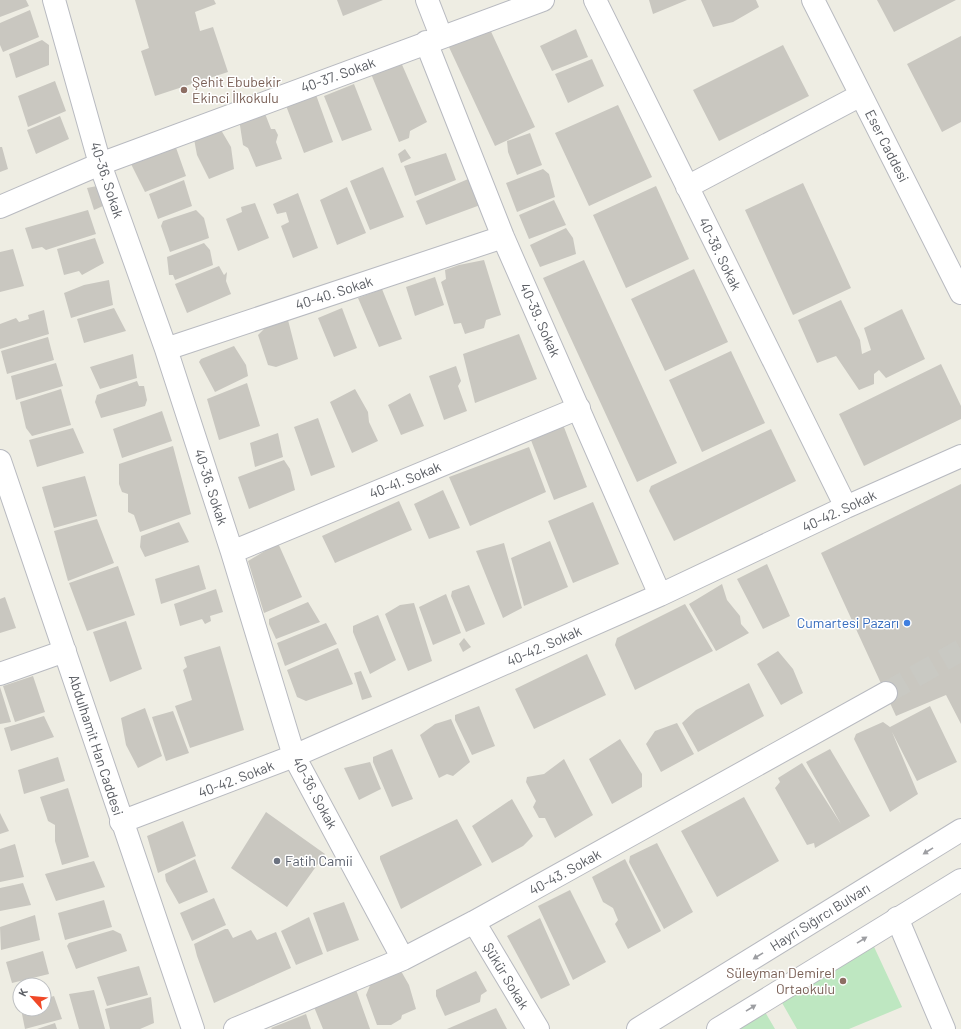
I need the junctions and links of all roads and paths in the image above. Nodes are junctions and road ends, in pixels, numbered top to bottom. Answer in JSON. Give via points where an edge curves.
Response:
{"nodes":[{"id":1,"x":54,"y":0,"type":"edge"},
{"id":2,"x":427,"y":0,"type":"edge"},
{"id":3,"x":543,"y":0,"type":"edge"},
{"id":4,"x":595,"y":0,"type":"edge"},
{"id":5,"x":813,"y":0,"type":"edge"},
{"id":6,"x":433,"y":39,"type":"junction"},
{"id":7,"x":861,"y":95,"type":"junction"},
{"id":8,"x":100,"y":164,"type":"junction"},
{"id":9,"x":687,"y":187,"type":"junction"},
{"id":10,"x":0,"y":207,"type":"edge"},
{"id":11,"x":503,"y":237,"type":"junction"},
{"id":12,"x":961,"y":293,"type":"edge"},
{"id":13,"x":166,"y":349,"type":"junction"},
{"id":14,"x":579,"y":408,"type":"junction"},
{"id":15,"x":961,"y":456,"type":"edge"},
{"id":16,"x":0,"y":461,"type":"edge"},
{"id":17,"x":846,"y":507,"type":"junction"},
{"id":18,"x":232,"y":552,"type":"junction"},
{"id":19,"x":660,"y":595,"type":"junction"},
{"id":20,"x":65,"y":651,"type":"junction"},
{"id":21,"x":0,"y":674,"type":"edge"},
{"id":22,"x":886,"y":694,"type":"tunnel mouth"},
{"id":23,"x":294,"y":756,"type":"junction"},
{"id":24,"x":121,"y":822,"type":"junction"},
{"id":25,"x":961,"y":830,"type":"edge"},
{"id":26,"x":961,"y":880,"type":"edge"},
{"id":27,"x":897,"y":918,"type":"junction"},
{"id":28,"x":474,"y":922,"type":"junction"},
{"id":29,"x":403,"y":958,"type":"junction"},
{"id":30,"x":193,"y":1029,"type":"edge"},
{"id":31,"x":235,"y":1029,"type":"edge"},
{"id":32,"x":538,"y":1029,"type":"edge"},
{"id":33,"x":638,"y":1029,"type":"edge"},
{"id":34,"x":718,"y":1029,"type":"edge"},
{"id":35,"x":944,"y":1029,"type":"edge"}],
"edges":[{"from":1,"to":8,"type":"street","name":"40-36. Sokak"},
{"from":2,"to":6,"type":"street","name":"40-39. Sokak"},
{"from":3,"to":6,"type":"street","name":"40-37. Sokak"},
{"from":4,"to":9,"type":"street","name":"40-38. Sokak"},
{"from":5,"to":7,"type":"street","name":"Eser Caddesi"},
{"from":6,"to":8,"type":"street","name":"40-37. Sokak"},
{"from":6,"to":11,"type":"street","name":"40-39. Sokak"},
{"from":7,"to":9,"type":"street"},
{"from":7,"to":12,"type":"street","name":"Eser Caddesi"},
{"from":8,"to":10,"type":"street","name":"40-37. Sokak"},
{"from":8,"to":13,"type":"street","name":"40-36. Sokak"},
{"from":9,"to":17,"type":"street","name":"40-38. Sokak"},
{"from":11,"to":13,"type":"street","name":"40-40. Sokak"},
{"from":11,"to":14,"type":"street","name":"40-39. Sokak"},
{"from":13,"to":18,"type":"street","name":"40-36. Sokak"},
{"from":14,"to":18,"type":"street","name":"40-41. Sokak"},
{"from":14,"to":19,"type":"street","name":"40-39. Sokak"},
{"from":15,"to":17,"type":"street","name":"40-42. Sokak"},
{"from":16,"to":20,"type":"street","name":"Abdulhamit Han Caddesi"},
{"from":17,"to":19,"type":"street","name":"40-42. Sokak"},
{"from":18,"to":23,"type":"street","name":"40-36. Sokak"},
{"from":19,"to":23,"type":"street","name":"40-42. Sokak"},
{"from":20,"to":21,"type":"street"},
{"from":20,"to":24,"type":"street","name":"Abdulhamit Han Caddesi"},
{"from":22,"to":28,"type":"street","name":"40-43. Sokak"},
{"from":23,"to":24,"type":"street","name":"40-42. Sokak"},
{"from":23,"to":29,"type":"street","name":"40-36. Sokak"},
{"from":24,"to":30,"type":"street","name":"Abdulhamit Han Caddesi"},
{"from":25,"to":33,"type":"street","name":"Hayri Sığırcı Bulvarı","one_way":true},
{"from":26,"to":27,"type":"street"},
{"from":34,"to":27,"type":"street","one_way":true},
{"from":27,"to":35,"type":"street"},
{"from":28,"to":29,"type":"street","name":"40-43. Sokak"},
{"from":28,"to":32,"type":"street","name":"Şükür Sokak"},
{"from":29,"to":31,"type":"street","name":"40-43. Sokak"}]}
